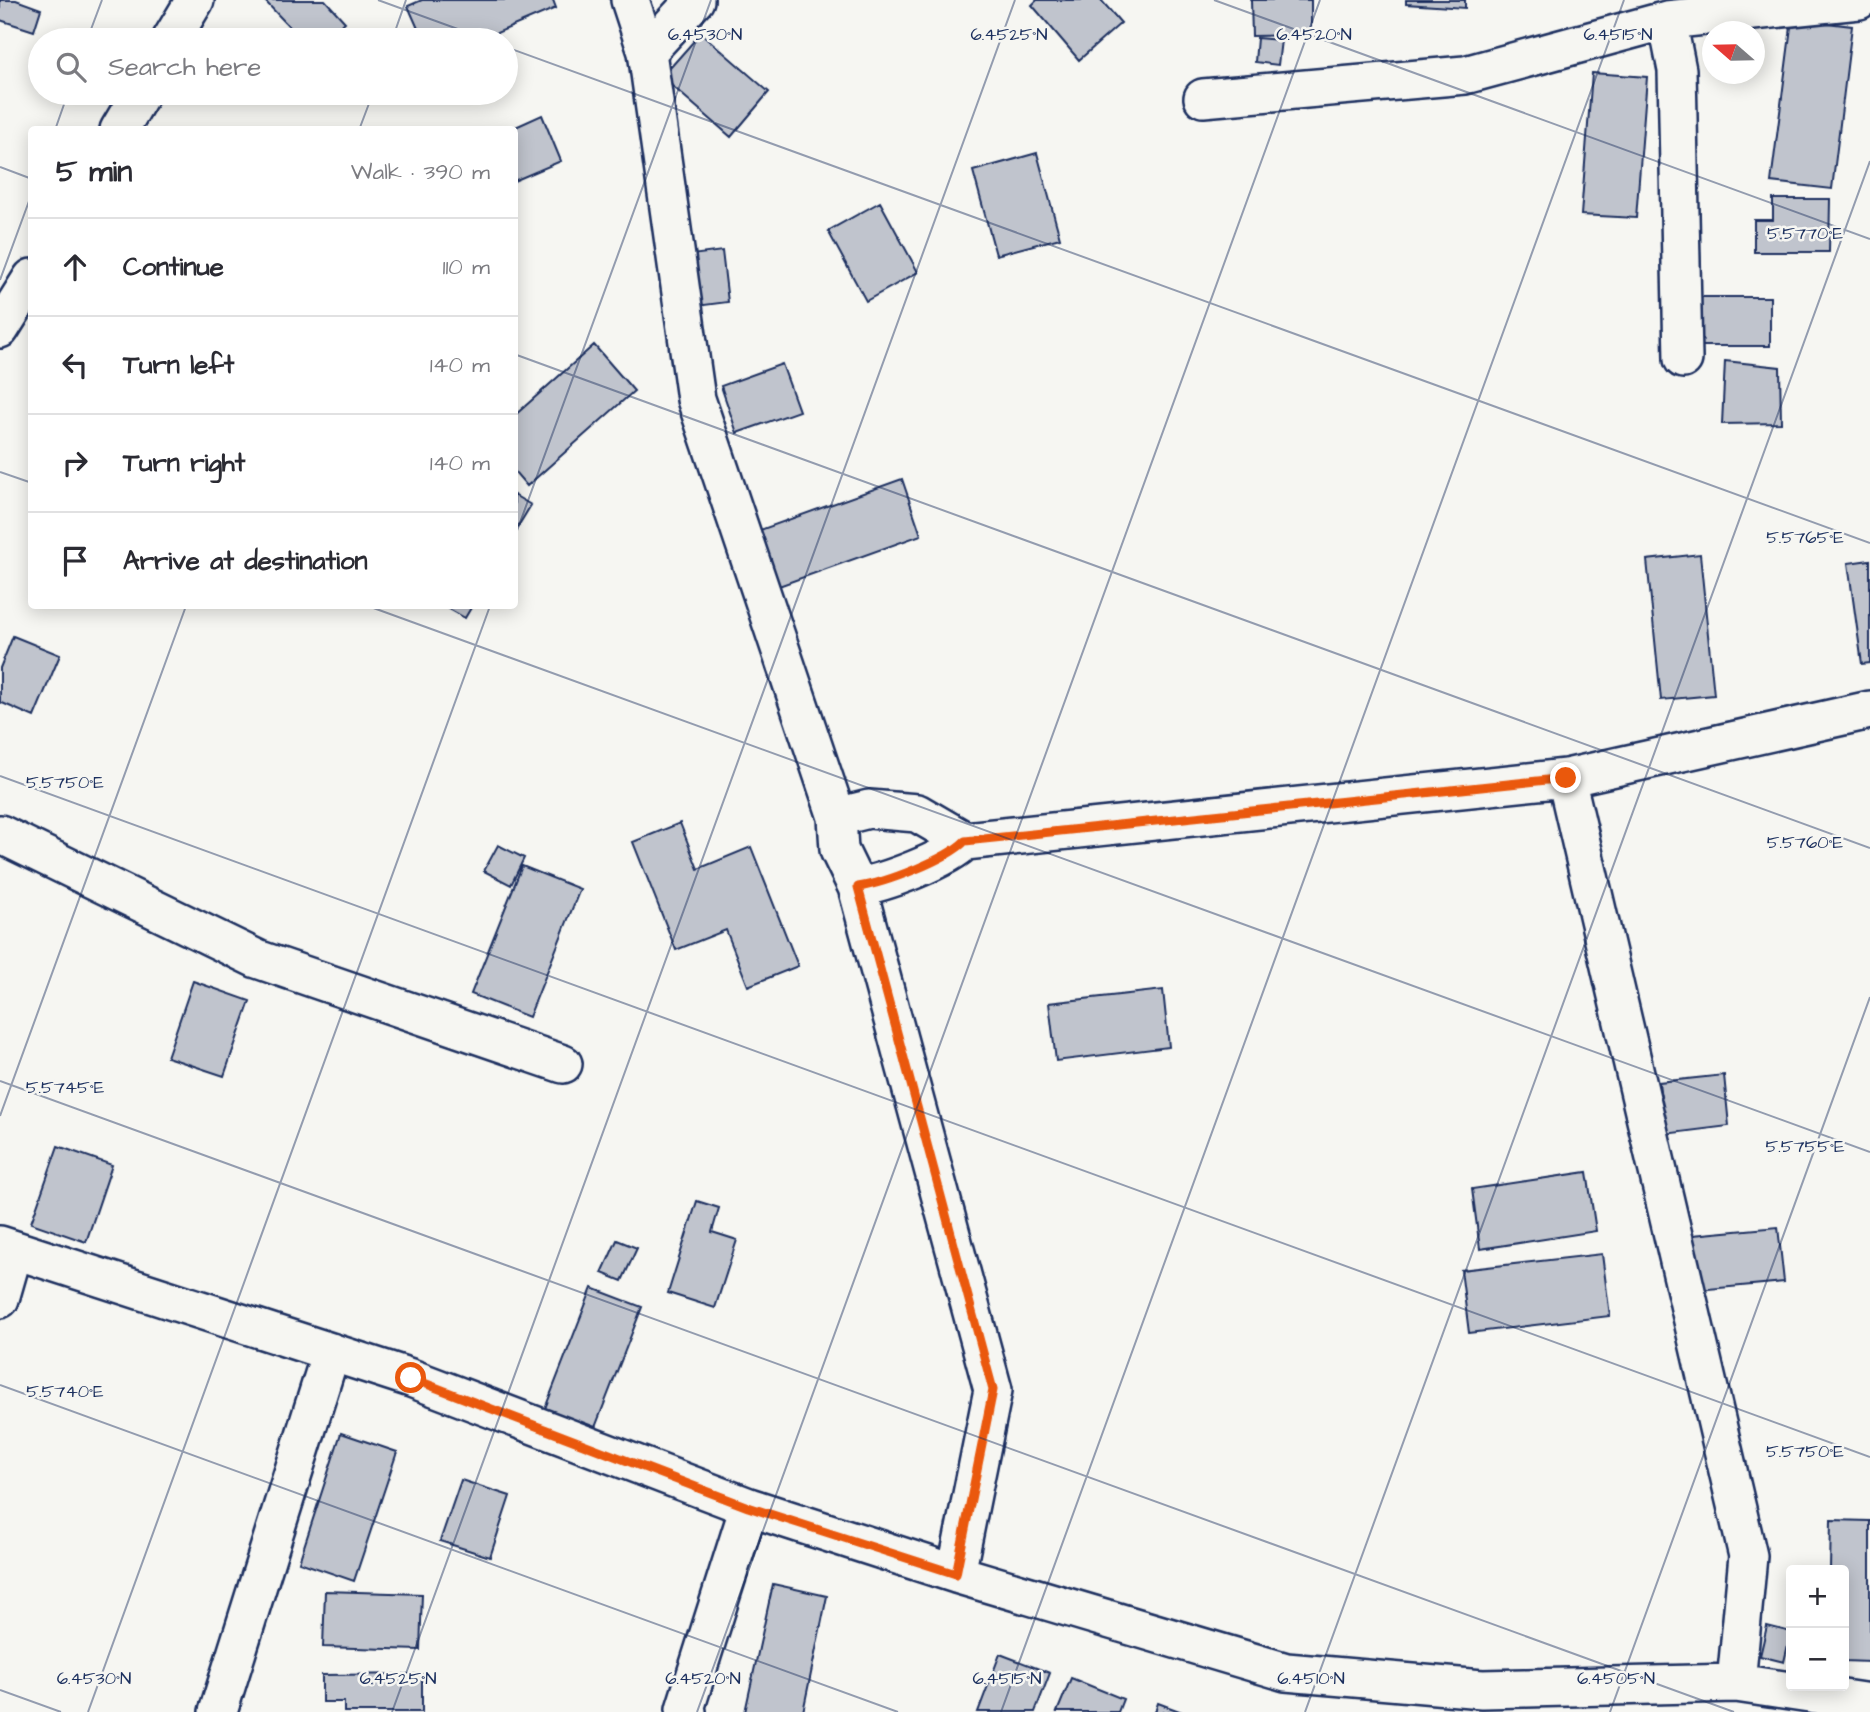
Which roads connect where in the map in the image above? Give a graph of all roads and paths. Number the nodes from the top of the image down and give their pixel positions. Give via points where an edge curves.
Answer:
1 (195, 0) edge
2 (630, 0) edge
3 (695, 0) edge
4 (1859, 0) edge
5 (1667, 20) junction
6 (179, 28) edge
7 (647, 52) junction
8 (1203, 98) dead end
9 (134, 105) edge
10 (122, 126) edge
11 (1683, 359) dead end
12 (1870, 710) edge
13 (1566, 778) junction
14 (837, 817) junction
15 (0, 834) edge
16 (965, 841) junction
17 (858, 887) junction
18 (563, 1064) dead end
19 (7, 1248) edge
20 (0, 1299) edge
21 (331, 1352) junction
22 (748, 1507) junction
23 (956, 1574) junction
24 (1736, 1683) junction
25 (1870, 1703) edge
26 (218, 1712) edge
27 (687, 1712) edge

1 - 6 street
2 - 7 street
3 - 7 street
4 - 5 street
5 - 8 street via 1465,75
5 - 11 street via 1677,70
7 - 14 street via 696,399
9 - 10 street
12 - 13 street
13 - 16 street
13 - 24 street via 1748,1556
14 - 16 street via 869,809 916,813
14 - 17 street via 839,850
15 - 18 street via 257,959
16 - 17 street via 932,861
17 - 23 street via 993,1390
19 - 20 street
19 - 21 street
21 - 22 street via 411,1378
21 - 26 street
22 - 23 street
22 - 27 street
23 - 24 street via 1286,1672 1482,1689
24 - 25 street

